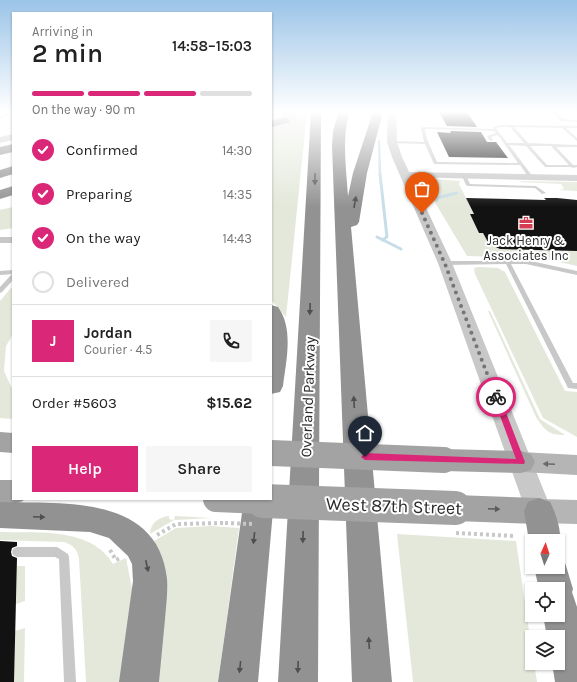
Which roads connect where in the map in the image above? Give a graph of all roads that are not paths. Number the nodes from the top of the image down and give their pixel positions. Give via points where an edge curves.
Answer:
1 (426, 143) edge
2 (315, 144) edge
3 (338, 144) edge
4 (369, 144) edge
5 (393, 144) edge
6 (506, 144) joint
7 (528, 145) junction
8 (552, 145) junction
9 (577, 146) edge
10 (12, 148) edge
11 (0, 152) edge
12 (12, 160) edge
13 (0, 164) edge
14 (521, 164) junction
15 (572, 166) junction
16 (577, 166) edge
17 (12, 170) edge
18 (577, 171) edge
19 (0, 174) edge
20 (405, 175) junction
21 (464, 176) junction
22 (507, 177) junction
23 (531, 177) junction
24 (577, 178) edge
25 (513, 186) junction
26 (12, 190) edge
27 (544, 193) dead end
28 (0, 194) edge
29 (12, 204) edge
30 (0, 207) edge
31 (0, 240) edge
32 (12, 240) edge
33 (345, 254) junction
34 (507, 261) junction
35 (445, 264) junction
36 (12, 272) edge
37 (0, 273) edge
38 (577, 273) edge
39 (12, 277) edge
40 (0, 291) edge
41 (272, 313) edge
42 (272, 376) edge
43 (577, 386) edge
44 (0, 442) edge
45 (12, 443) edge
46 (272, 453) edge
47 (521, 462) junction
48 (577, 465) edge
49 (0, 492) edge
50 (12, 492) edge
51 (258, 500) edge
52 (218, 507) edge
53 (539, 510) junction
54 (577, 512) edge
55 (0, 515) edge
56 (544, 534) edge
57 (18, 552) dead end
58 (562, 622) edge
59 (70, 682) edge
60 (140, 682) edge
61 (238, 682) edge
62 (298, 682) edge
63 (372, 682) edge
64 (575, 682) edge

1 - 14 lane via 435,163
2 -> 62 highway, Overland Parkway
3 - 33 highway
33 -> 4 highway via 360,173
5 - 20 street
6 - 7 lane
6 - 14 lane
7 - 8 lane
7 - 15 lane via 546,166
8 - 9 lane
8 - 15 lane
10 - 11 highway
12 - 13 highway
14 - 23 lane
15 - 16 lane
15 - 18 lane
17 - 19 highway
20 - 21 street
20 - 35 street
21 - 22 street
21 - 25 lane via 468,185
22 - 23 street
22 - 25 lane
23 - 24 street
25 - 27 lane via 536,187
26 - 28 highway
29 - 30 highway
31 - 32 street
63 -> 33 highway
34 - 35 lane
34 - 38 lane via 532,262
34 - 43 lane via 571,386
35 - 47 street
36 - 37 lane
39 - 40 lane
41 - 42 highway via 276,322
44 - 45 main road
46 - 47 main road, bridge
48 -> 47 main road
47 - 53 street
49 - 50 main road
51 -> 61 highway
52 -> 53 main road, West 87th Street, bridge via 452,520
53 - 54 main road, West 87th Street
53 - 56 highway
55 -> 60 highway via 95,520 119,528 139,546 148,563 150,581
57 - 59 lane via 57,552 64,557
58 - 64 highway

